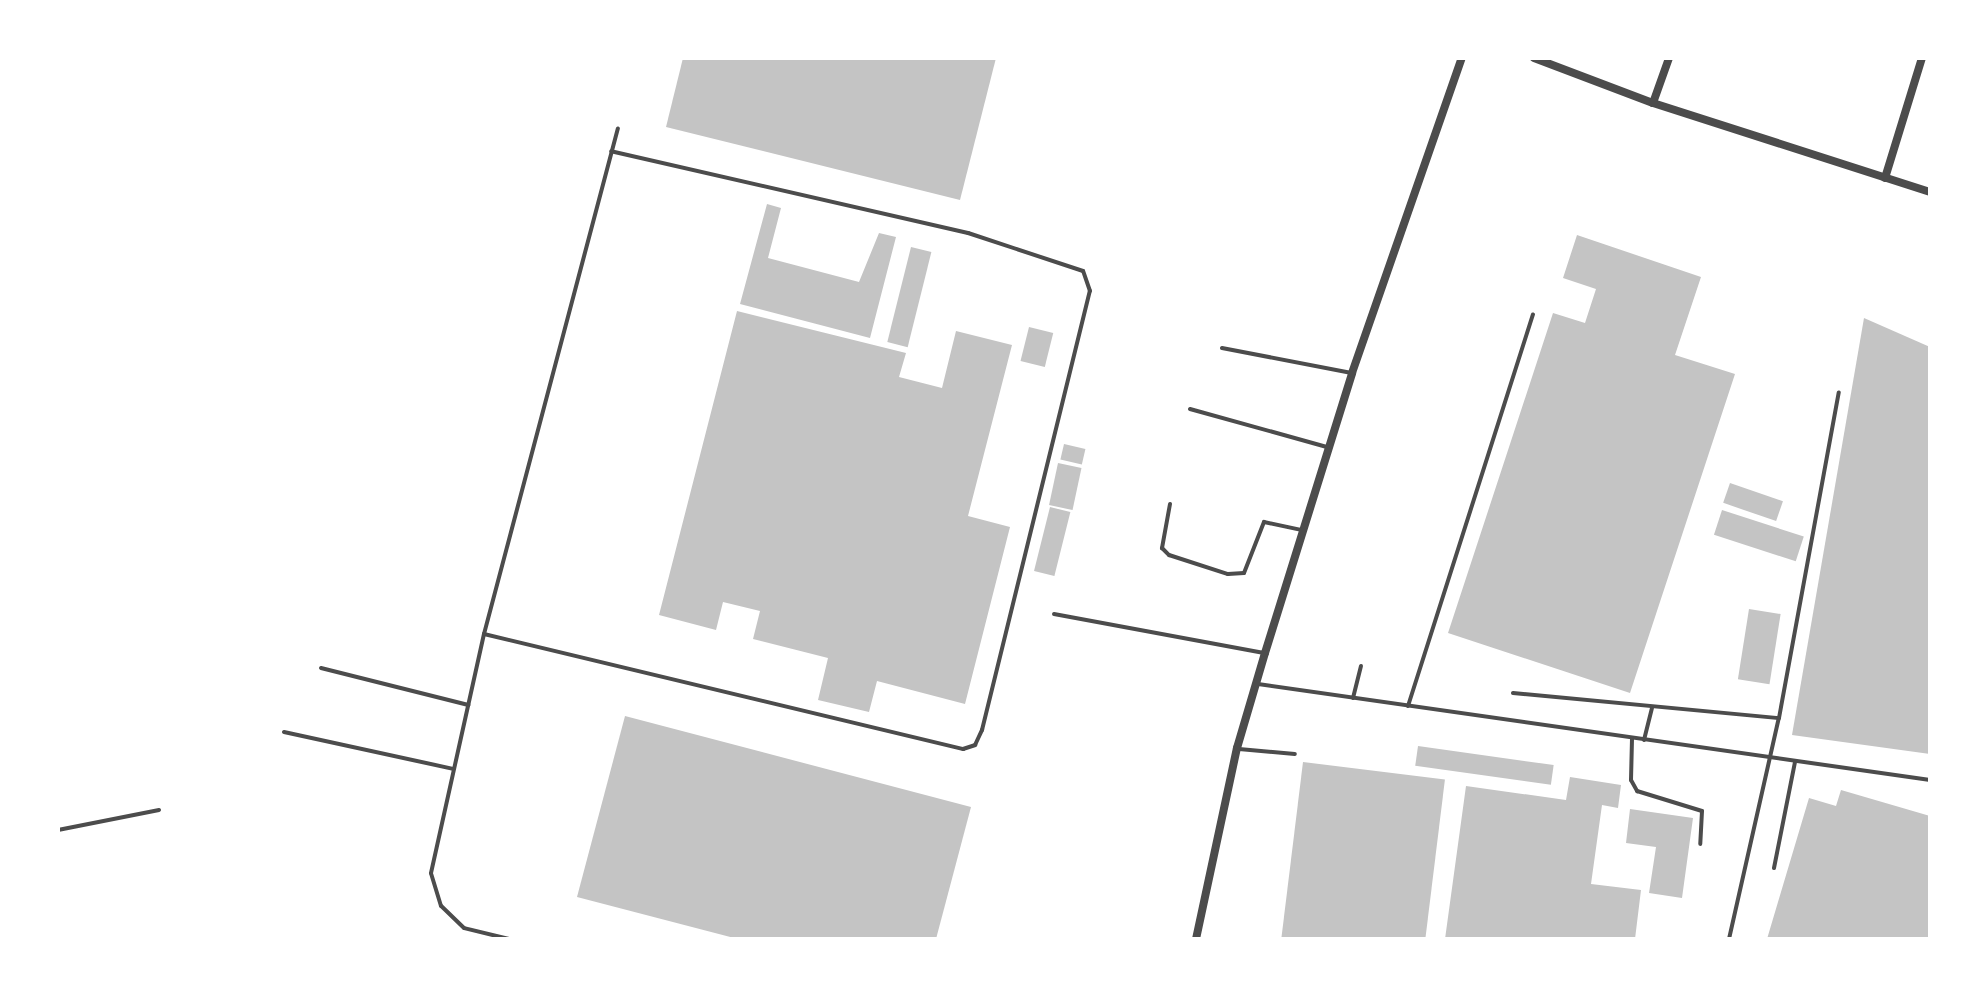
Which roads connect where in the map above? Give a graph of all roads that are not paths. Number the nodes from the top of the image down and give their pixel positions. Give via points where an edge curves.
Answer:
1 (1462, 58) edge
2 (1534, 58) edge
3 (1669, 58) edge
4 (1922, 58) edge
5 (1653, 103) junction
6 (618, 128) dead end
7 (611, 151) junction
8 (1885, 178) junction
9 (1930, 192) edge
10 (1533, 314) dead end
11 (1222, 348) dead end
12 (1352, 373) junction
13 (1839, 392) dead end
14 (1190, 409) dead end
15 (1327, 447) junction
16 (1170, 504) dead end
17 (1302, 530) junction
18 (1054, 614) dead end
19 (484, 634) junction
20 (1265, 653) junction
21 (1361, 666) dead end
22 (321, 668) dead end
23 (1256, 684) junction
24 (1513, 693) dead end
25 (1353, 698) junction
26 (468, 705) junction
27 (1408, 706) junction
28 (1652, 707) junction
29 (1779, 718) junction
30 (284, 732) dead end
31 (1632, 739) junction
32 (1644, 740) junction
33 (1237, 748) junction
34 (1295, 754) dead end
35 (1767, 761) junction
36 (1795, 762) junction
37 (453, 769) junction
38 (1930, 780) edge
39 (159, 810) dead end
40 (58, 830) edge
41 (1700, 844) dead end
42 (1774, 868) dead end
43 (509, 939) edge
44 (1196, 939) edge
45 (1729, 939) edge

1 - 12 street
2 - 5 street
3 - 5 street
4 - 8 street
5 - 8 street
6 - 7 lane
7 - 19 lane
7 - 19 lane via 968,233 1083,271 1090,291 982,730 975,745 963,749
8 - 9 street
10 - 27 lane
11 - 12 lane
12 - 15 street
13 - 29 lane
14 - 15 lane
15 - 17 street
16 - 17 lane via 1162,548 1228,574 1244,573 1264,522
17 - 20 street
18 - 20 lane
19 - 26 lane
20 - 23 street
21 - 25 lane
22 - 26 lane
23 - 25 lane
23 - 33 street
24 - 28 lane
25 - 27 lane
26 - 37 lane
27 - 31 lane
28 - 29 lane
28 - 32 lane
29 - 35 lane
30 - 37 lane
31 - 32 lane
31 - 41 lane via 1631,772 1637,791 1702,811
32 - 35 lane
33 - 34 lane
33 - 44 street
35 - 36 lane
35 - 45 lane
36 - 38 lane
36 - 42 lane
37 - 43 lane via 431,873 441,906 464,928
39 - 40 lane

